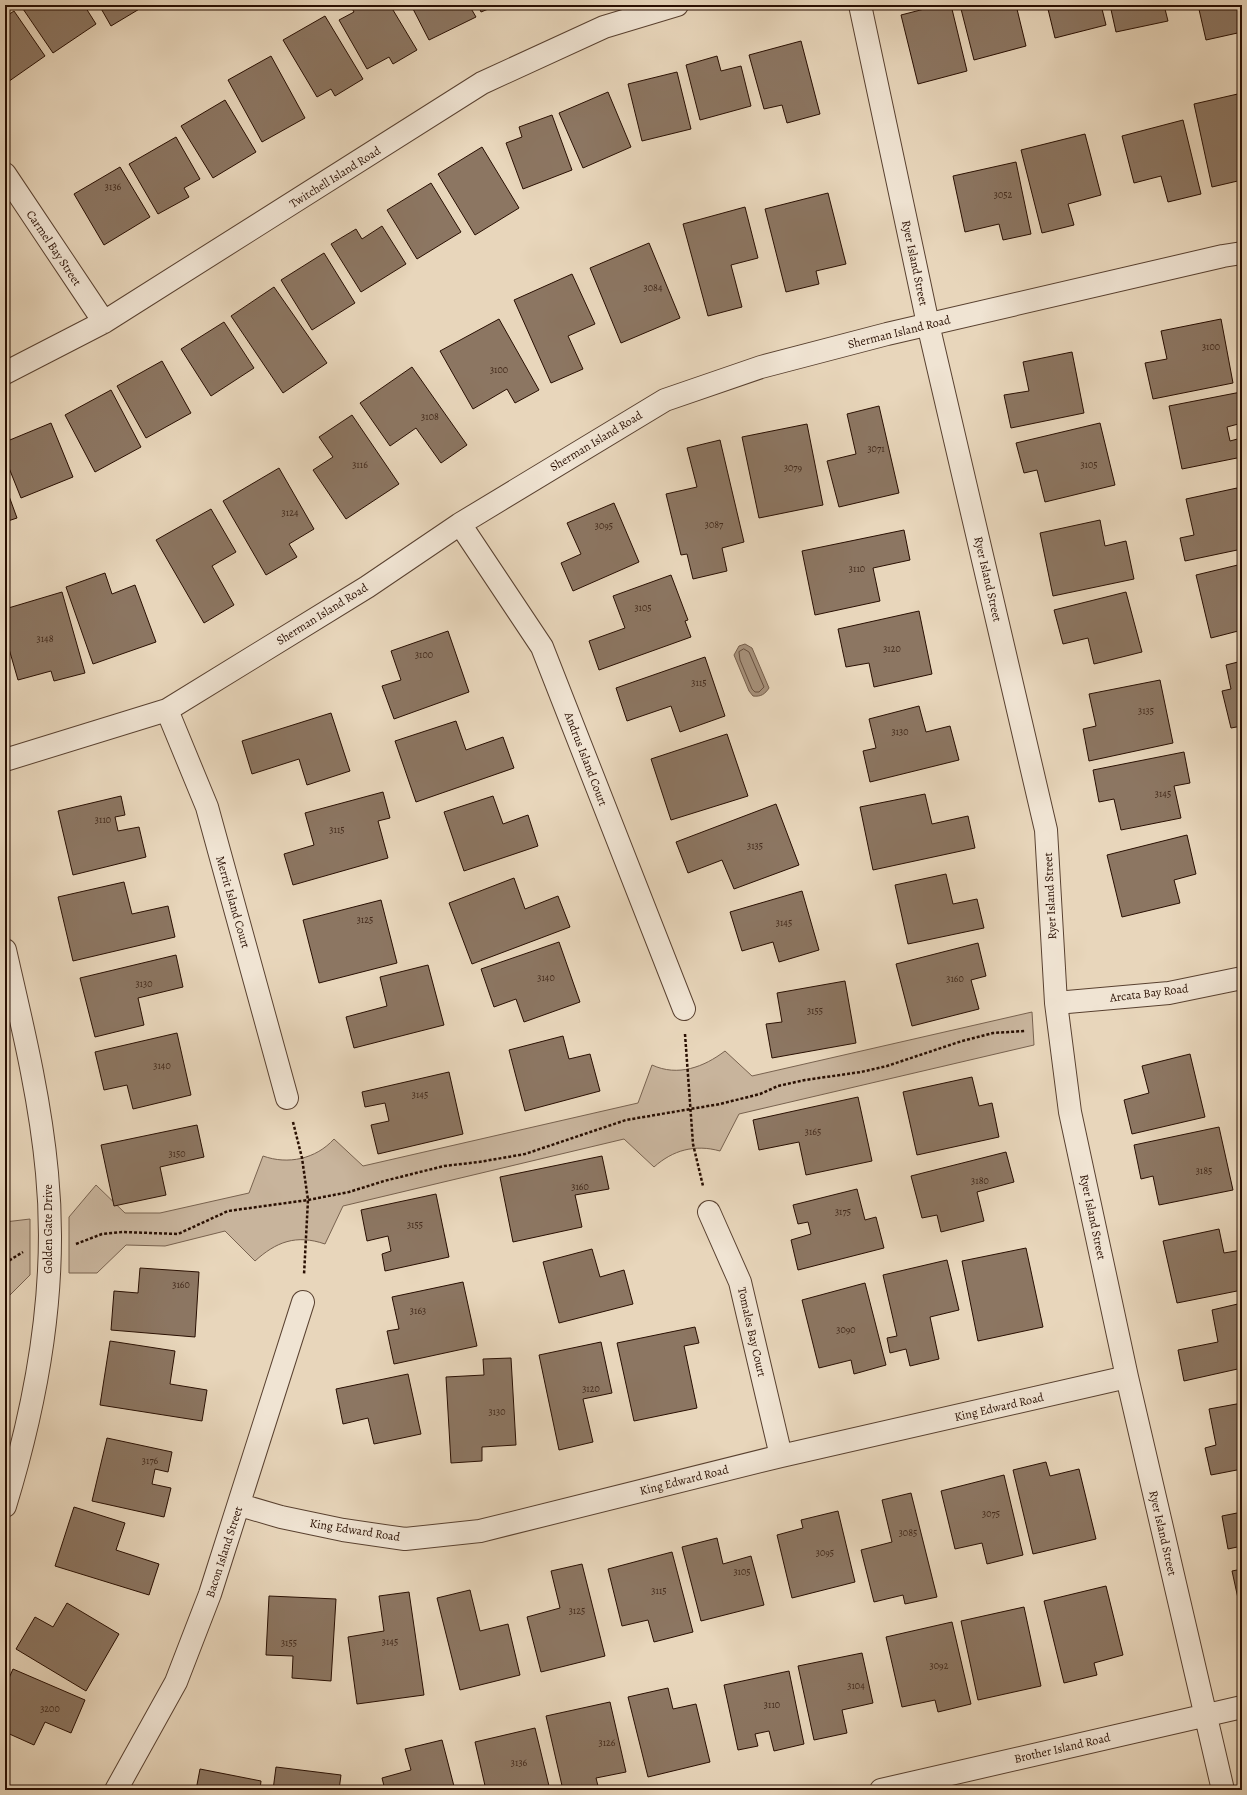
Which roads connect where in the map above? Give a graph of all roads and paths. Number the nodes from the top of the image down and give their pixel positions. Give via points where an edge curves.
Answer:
1 (677, 5) edge
2 (860, 5) edge
3 (5, 174) edge
4 (1242, 253) edge
5 (104, 322) junction
6 (928, 324) junction
7 (5, 373) edge
8 (460, 524) junction
9 (167, 710) junction
10 (5, 760) edge
11 (5, 950) edge
12 (1242, 978) edge
13 (1056, 1002) junction
14 (684, 1009) joint
15 (1025, 1031) dead end
16 (287, 1098) joint
17 (690, 1109) junction
18 (308, 1200) junction
19 (709, 1212) joint
20 (75, 1244) dead end
21 (24, 1251) dead end
22 (5, 1263) edge
23 (303, 1302) joint
24 (1127, 1377) junction
25 (781, 1456) junction
26 (240, 1505) junction
27 (5, 1506) edge
28 (1242, 1707) edge
29 (1206, 1716) junction
30 (116, 1790) edge
31 (881, 1790) edge
32 (1223, 1790) edge

1 - 5 street, Twitchell Island Road via 604,27 482,83
2 - 6 street, Ryer Island Street
3 - 5 street, Carmel Bay Street
4 - 6 street, Sherman Island Road
5 - 7 street, Twitchell Island Road
6 - 8 street, Sherman Island Road via 761,367 665,400
6 - 13 street, Ryer Island Street via 1046,830
8 - 9 street, Sherman Island Road via 366,587
8 - 14 street, Andrus Island Court via 542,646
9 - 10 street, Sherman Island Road
9 - 16 street, Merrit Island Court via 207,807
11 - 27 street, Golden Gate Drive via 39,1110 47,1173 49,1248 45,1322 36,1387 22,1450
12 - 13 street, Arcata Bay Road via 1169,993
13 - 24 street, Ryer Island Street via 1070,1112
14 - 17 path
15 - 17 path via 993,1033 888,1066 805,1080 778,1086 760,1094
16 - 18 path via 302,1158
17 - 18 path via 626,1120 525,1154 444,1166 349,1192
17 - 19 path via 693,1144
18 - 20 path via 228,1211 178,1234 102,1234
18 - 23 path via 304,1236
19 - 25 street, Tomales Bay Court via 740,1282
21 - 22 path
23 - 26 street, Bacon Island Street
24 - 25 street, King Edward Road
24 - 29 street, Ryer Island Street
25 - 26 street, King Edward Road via 480,1531 405,1539 328,1527
26 - 30 street, Bacon Island Street via 210,1594 176,1682
28 - 29 street, Brother Island Road
29 - 31 street, Brother Island Road
29 - 32 street, Ryer Island Street

